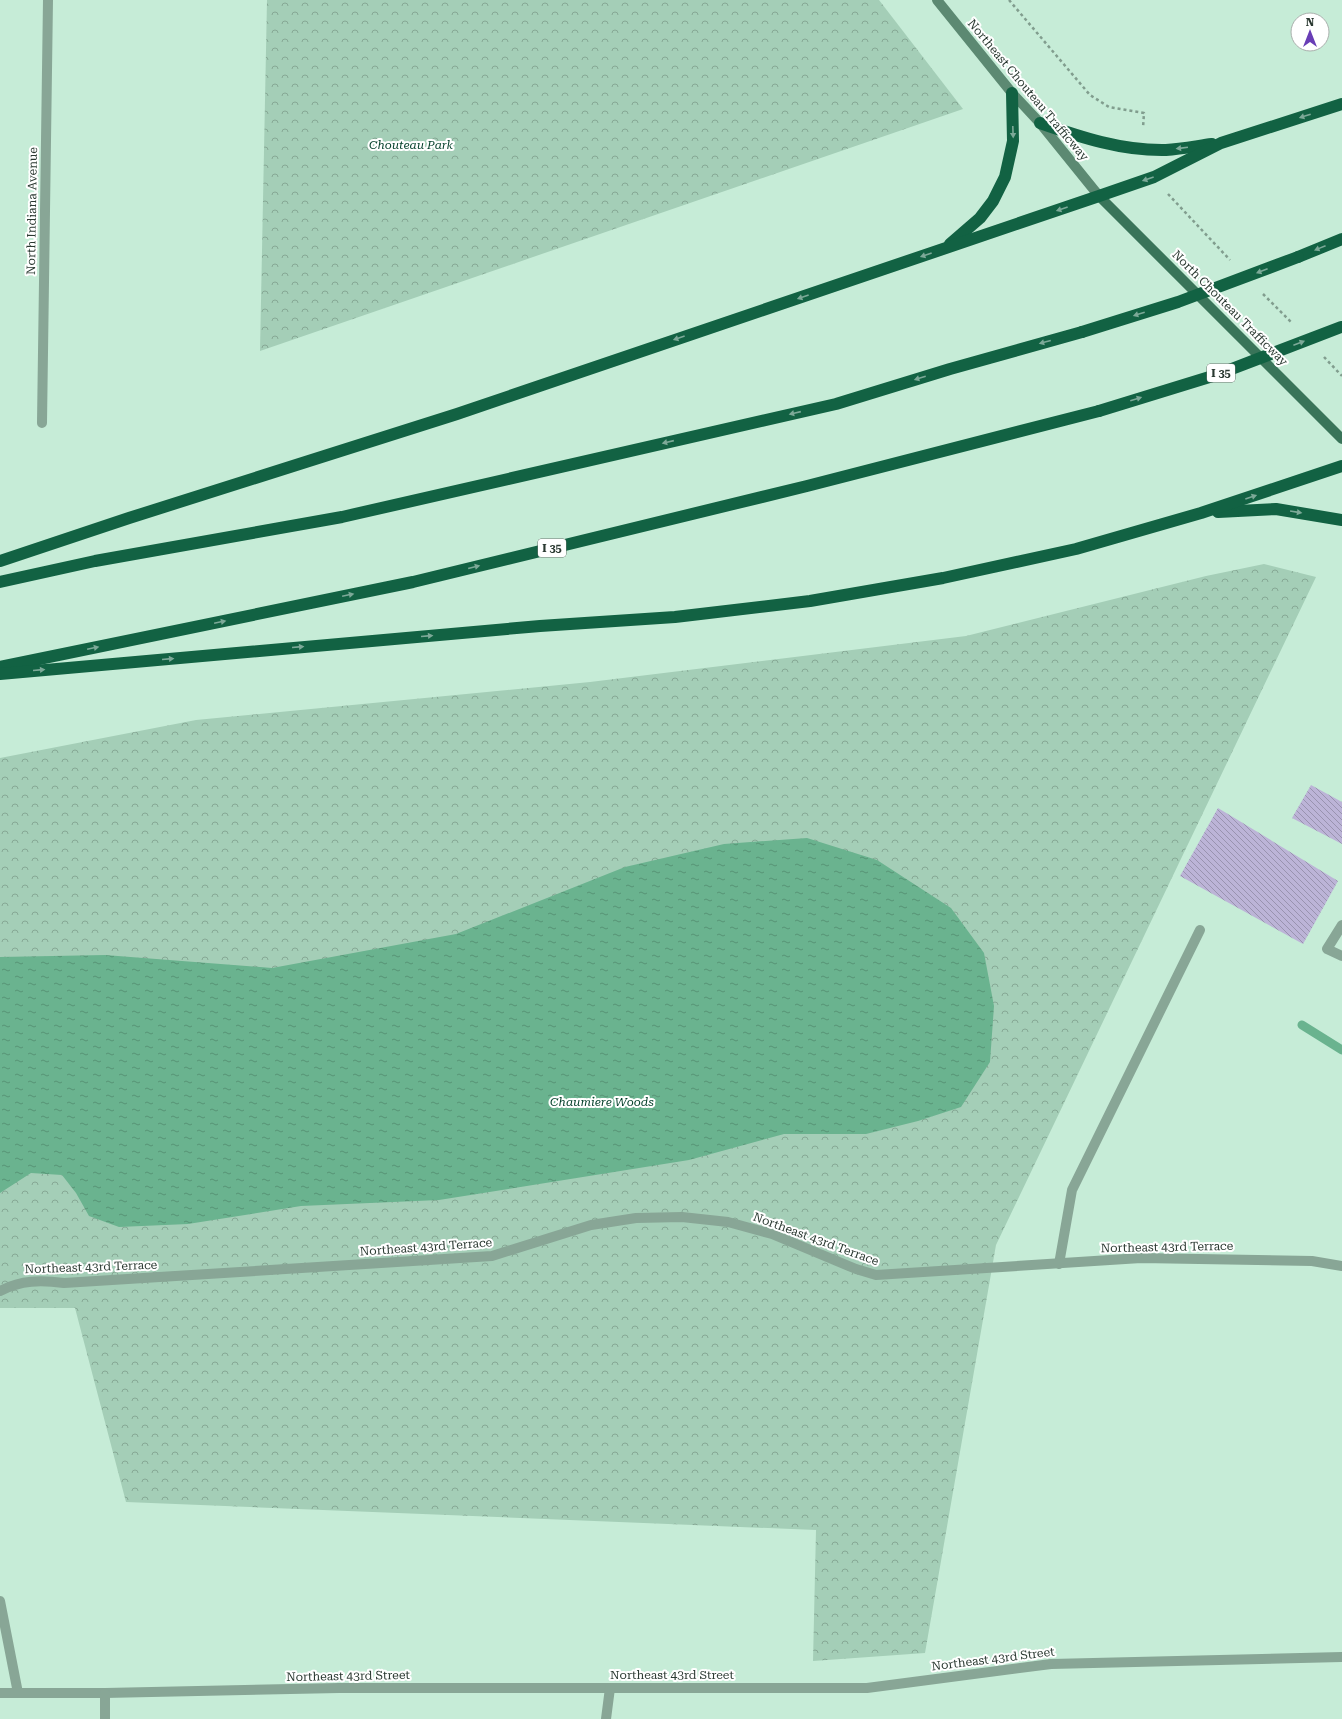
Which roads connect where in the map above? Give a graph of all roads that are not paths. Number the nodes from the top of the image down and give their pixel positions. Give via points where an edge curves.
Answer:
1 (48, 0) edge
2 (937, 0) edge
3 (1012, 93) junction
4 (1342, 104) edge
5 (1040, 123) junction
6 (1221, 143) junction
7 (1099, 196) junction
8 (1342, 239) edge
9 (944, 249) junction
10 (1341, 326) edge
11 (42, 422) dead end
12 (1342, 439) edge
13 (1342, 466) edge
14 (1201, 514) junction
15 (1342, 520) edge
16 (0, 561) edge
17 (0, 582) edge
18 (0, 667) edge
19 (0, 674) edge
20 (1342, 925) edge
21 (1200, 930) dead end
22 (1342, 956) edge
23 (1059, 1264) junction
24 (1342, 1266) edge
25 (1, 1290) edge
26 (0, 1601) edge
27 (1342, 1657) edge
28 (610, 1688) junction
29 (0, 1693) edge
30 (18, 1694) junction
31 (105, 1694) junction
32 (105, 1719) edge
33 (606, 1719) edge

1 - 11 street, North Indiana Avenue
2 - 3 main road, Northeast Chouteau Trafficway
3 - 5 main road, Northeast Chouteau Trafficway
3 -> 9 highway via 1013,141 1005,177 993,201 980,218
4 -> 6 highway
6 -> 5 highway via 1167,150 1141,149 1077,136
5 - 7 main road, Northeast Chouteau Trafficway
6 -> 7 highway via 1154,177
7 -> 9 highway
7 - 12 main road, North Chouteau Trafficway
8 -> 17 highway, bridge via 1178,302 812,409 342,517 95,561
9 -> 16 highway via 457,414
18 -> 10 highway, I 35, bridge via 413,582 807,486 1099,411 1216,375
14 -> 13 highway
14 -> 15 highway via 1276,509
19 -> 14 highway via 540,626 675,617 810,601 943,578 1068,550
20 - 22 street via 1327,949
21 - 23 street via 1072,1190
23 - 24 street, Northeast 43rd Terrace via 1141,1258 1312,1261
23 - 25 street, Northeast 43rd Terrace via 876,1275 772,1234 728,1222 682,1217 636,1218 591,1225 492,1256 72,1283 43,1280 21,1282
26 - 30 street
27 - 28 street, Northeast 43rd Street via 1051,1664 867,1688
28 - 31 street, Northeast 43rd Street via 347,1688
28 - 33 street
29 - 30 street, Northeast 43rd Street
30 - 31 street, Northeast 43rd Street
31 - 32 street

